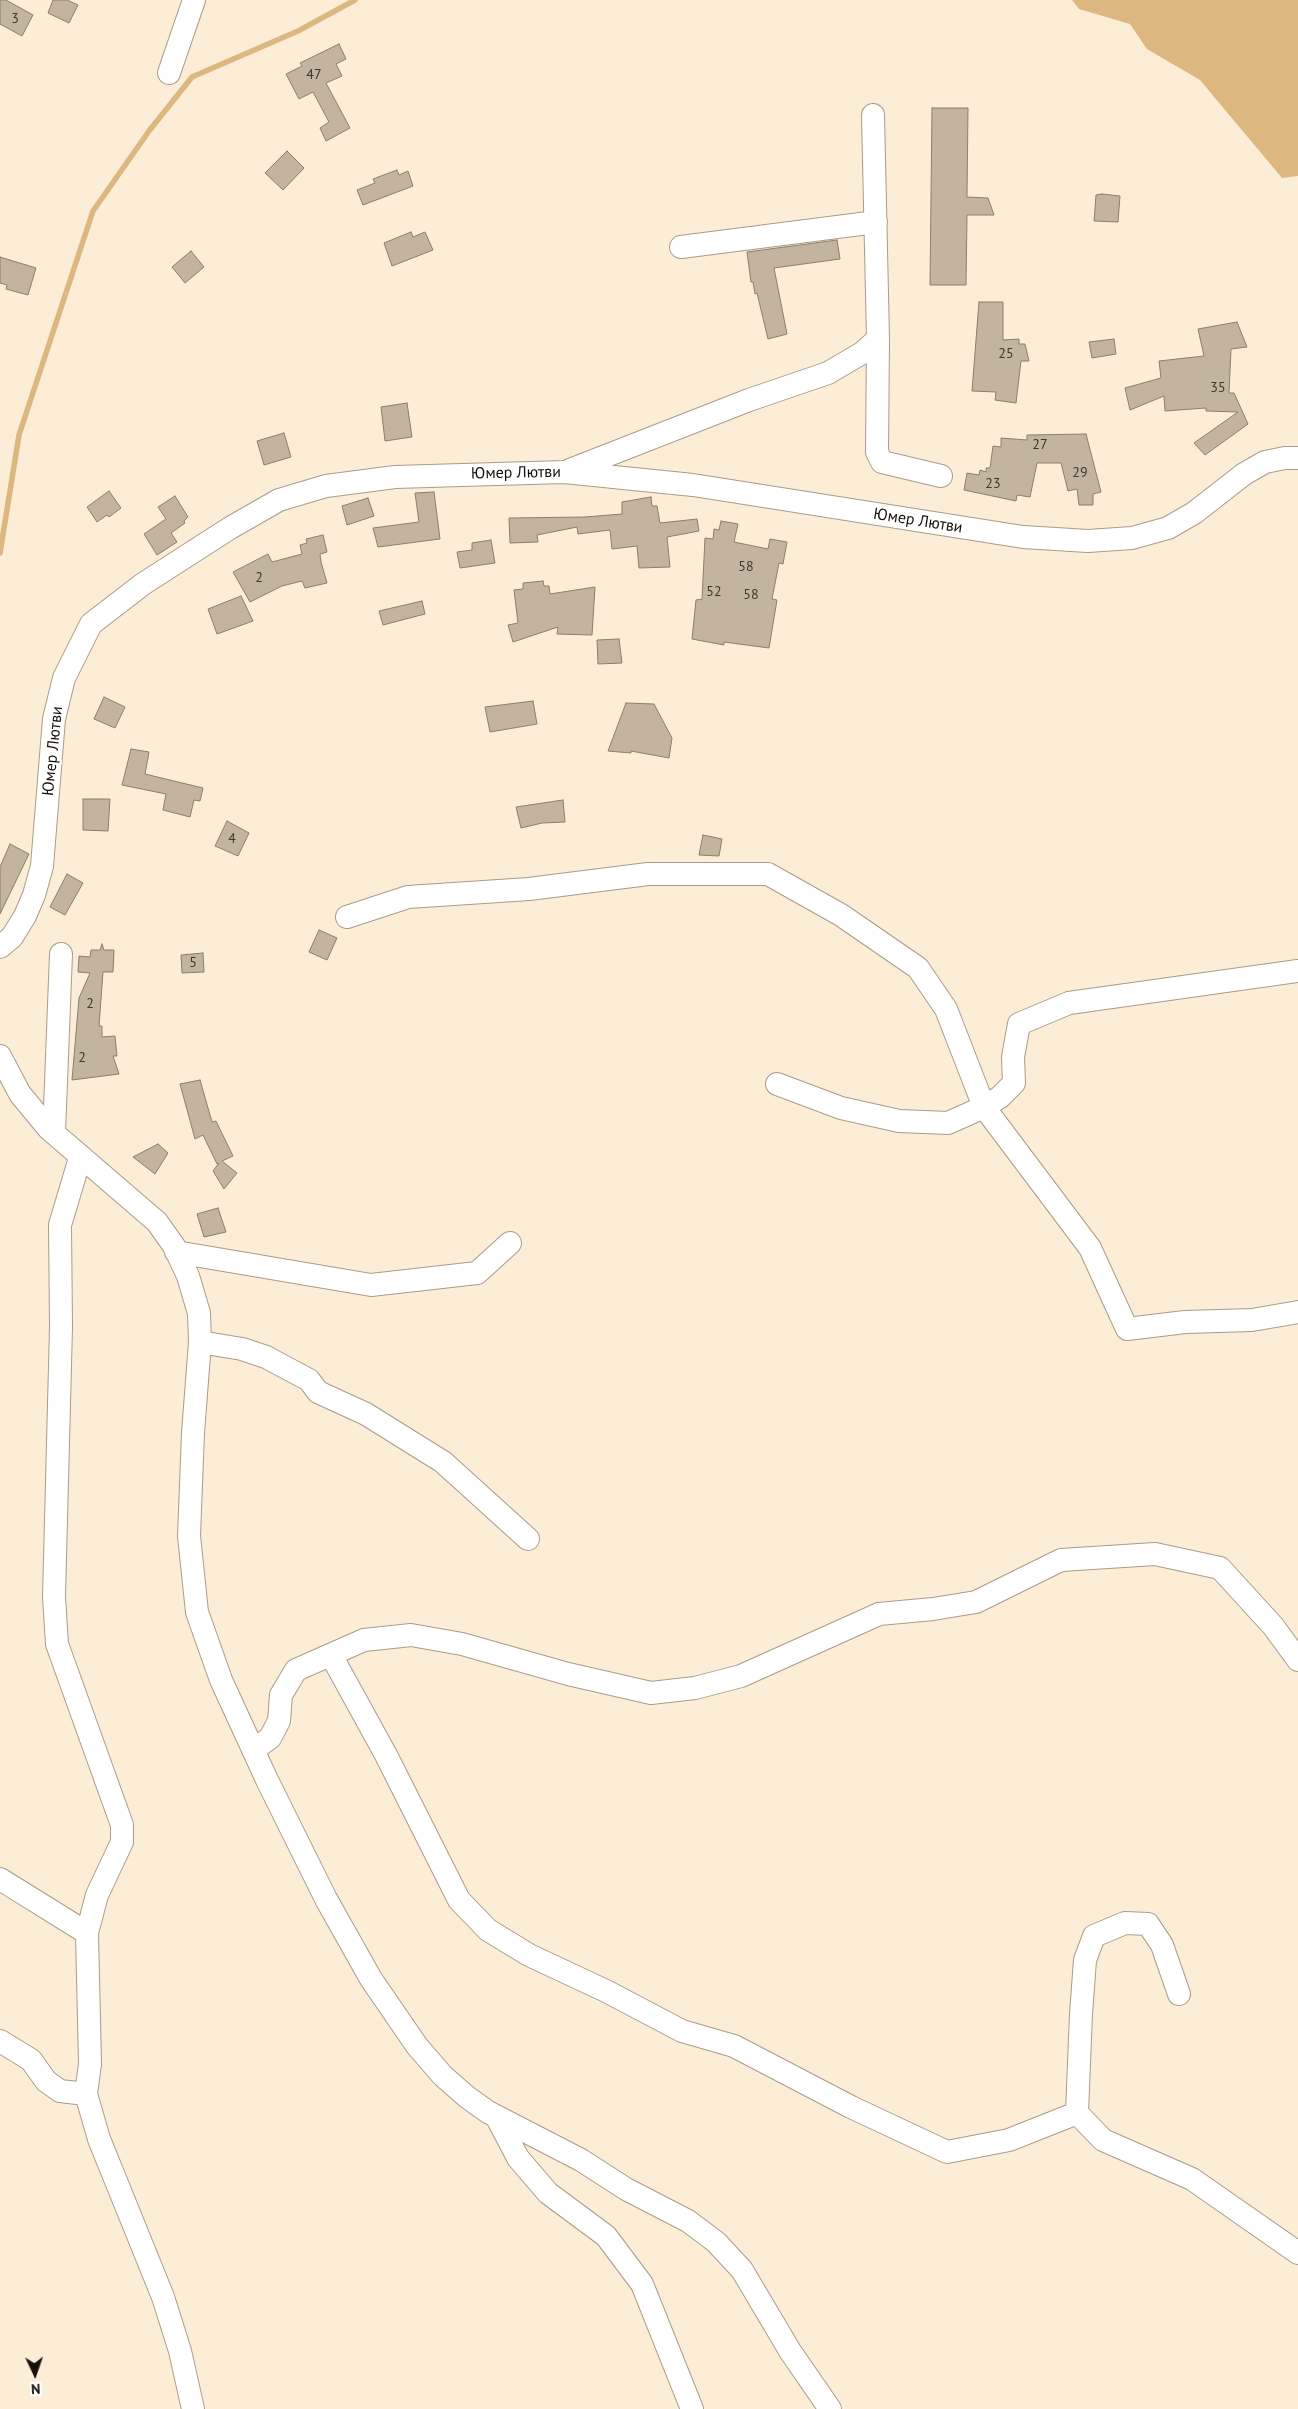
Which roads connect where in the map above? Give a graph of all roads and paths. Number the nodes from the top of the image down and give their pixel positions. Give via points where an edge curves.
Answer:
1 (194, 0) edge
2 (170, 73) dead end
3 (873, 115) dead end
4 (876, 222) junction
5 (681, 247) dead end
6 (878, 339) junction
7 (1298, 458) edge
8 (564, 472) junction
9 (941, 476) dead end
10 (347, 917) dead end
11 (0, 947) edge
12 (61, 954) dead end
13 (1298, 971) edge
14 (0, 1056) edge
15 (777, 1084) dead end
16 (984, 1107) junction
17 (54, 1133) junction
18 (80, 1158) junction
19 (510, 1243) dead end
20 (176, 1252) junction
21 (1298, 1312) edge
22 (200, 1342) junction
23 (528, 1539) dead end
24 (330, 1655) junction
25 (1298, 1660) edge
26 (253, 1750) junction
27 (0, 1879) edge
28 (87, 1933) junction
29 (1180, 1994) dead end
30 (0, 2041) edge
31 (86, 2094) junction
32 (1077, 2113) junction
33 (496, 2116) junction
34 (1298, 2253) edge
35 (193, 2409) edge
36 (692, 2409) edge
37 (830, 2409) edge

1 - 2 street
3 - 4 street
4 - 5 street
4 - 6 street
6 - 8 street via 862,353 828,373
6 - 9 street via 878,458 882,462
7 - 8 street, Юмер Лютви via 1265,462 1244,474 1194,514 1168,528 1132,538 1088,541 1023,537 693,485
8 - 11 street, Юмер Лютви via 395,477 326,486 279,500 143,584 92,624 64,678 54,719 42,866 34,895 12,937
10 - 16 street via 408,897 529,889 648,874 768,874 841,915 918,968 946,1009
12 - 17 street
13 - 16 street via 1069,1002 1019,1024 1013,1057 1014,1083
14 - 17 street via 20,1094
15 - 16 street via 841,1108 899,1120 948,1123
16 - 21 street via 1090,1248 1127,1329 1185,1322 1252,1320
17 - 18 street
18 - 20 street via 157,1222
18 - 28 street via 60,1225 61,1327 54,1597 57,1644 122,1825 122,1842 97,1895
19 - 20 street via 477,1273 371,1286
20 - 22 street via 188,1276 199,1312
22 - 23 street via 266,1357 309,1380 318,1392 366,1414 443,1462
22 - 26 street via 189,1536 192,1576 197,1612 220,1680
24 - 25 street via 364,1640 411,1635 462,1644 651,1693 695,1688 742,1676 879,1614 976,1602 1061,1560 1155,1554 1220,1568 1273,1626
24 - 26 street via 296,1670 280,1695 279,1721 270,1738
24 - 32 street via 386,1755 459,1900 488,1930 529,1955 682,2032 734,2046 947,2152 1009,2140
26 - 33 street via 326,1900 371,1979 417,2046 444,2076 467,2098
27 - 28 street
28 - 31 street via 90,2064
29 - 32 street via 1162,1945 1148,1924 1125,1923 1094,1936 1085,1960
30 - 31 street via 31,2060 46,2081 60,2091
31 - 35 street via 99,2139 163,2298 180,2351
32 - 34 street via 1103,2140 1192,2179
33 - 36 street via 518,2158 548,2193 606,2236 642,2284
33 - 37 street via 688,2221 716,2242 742,2270 790,2351

